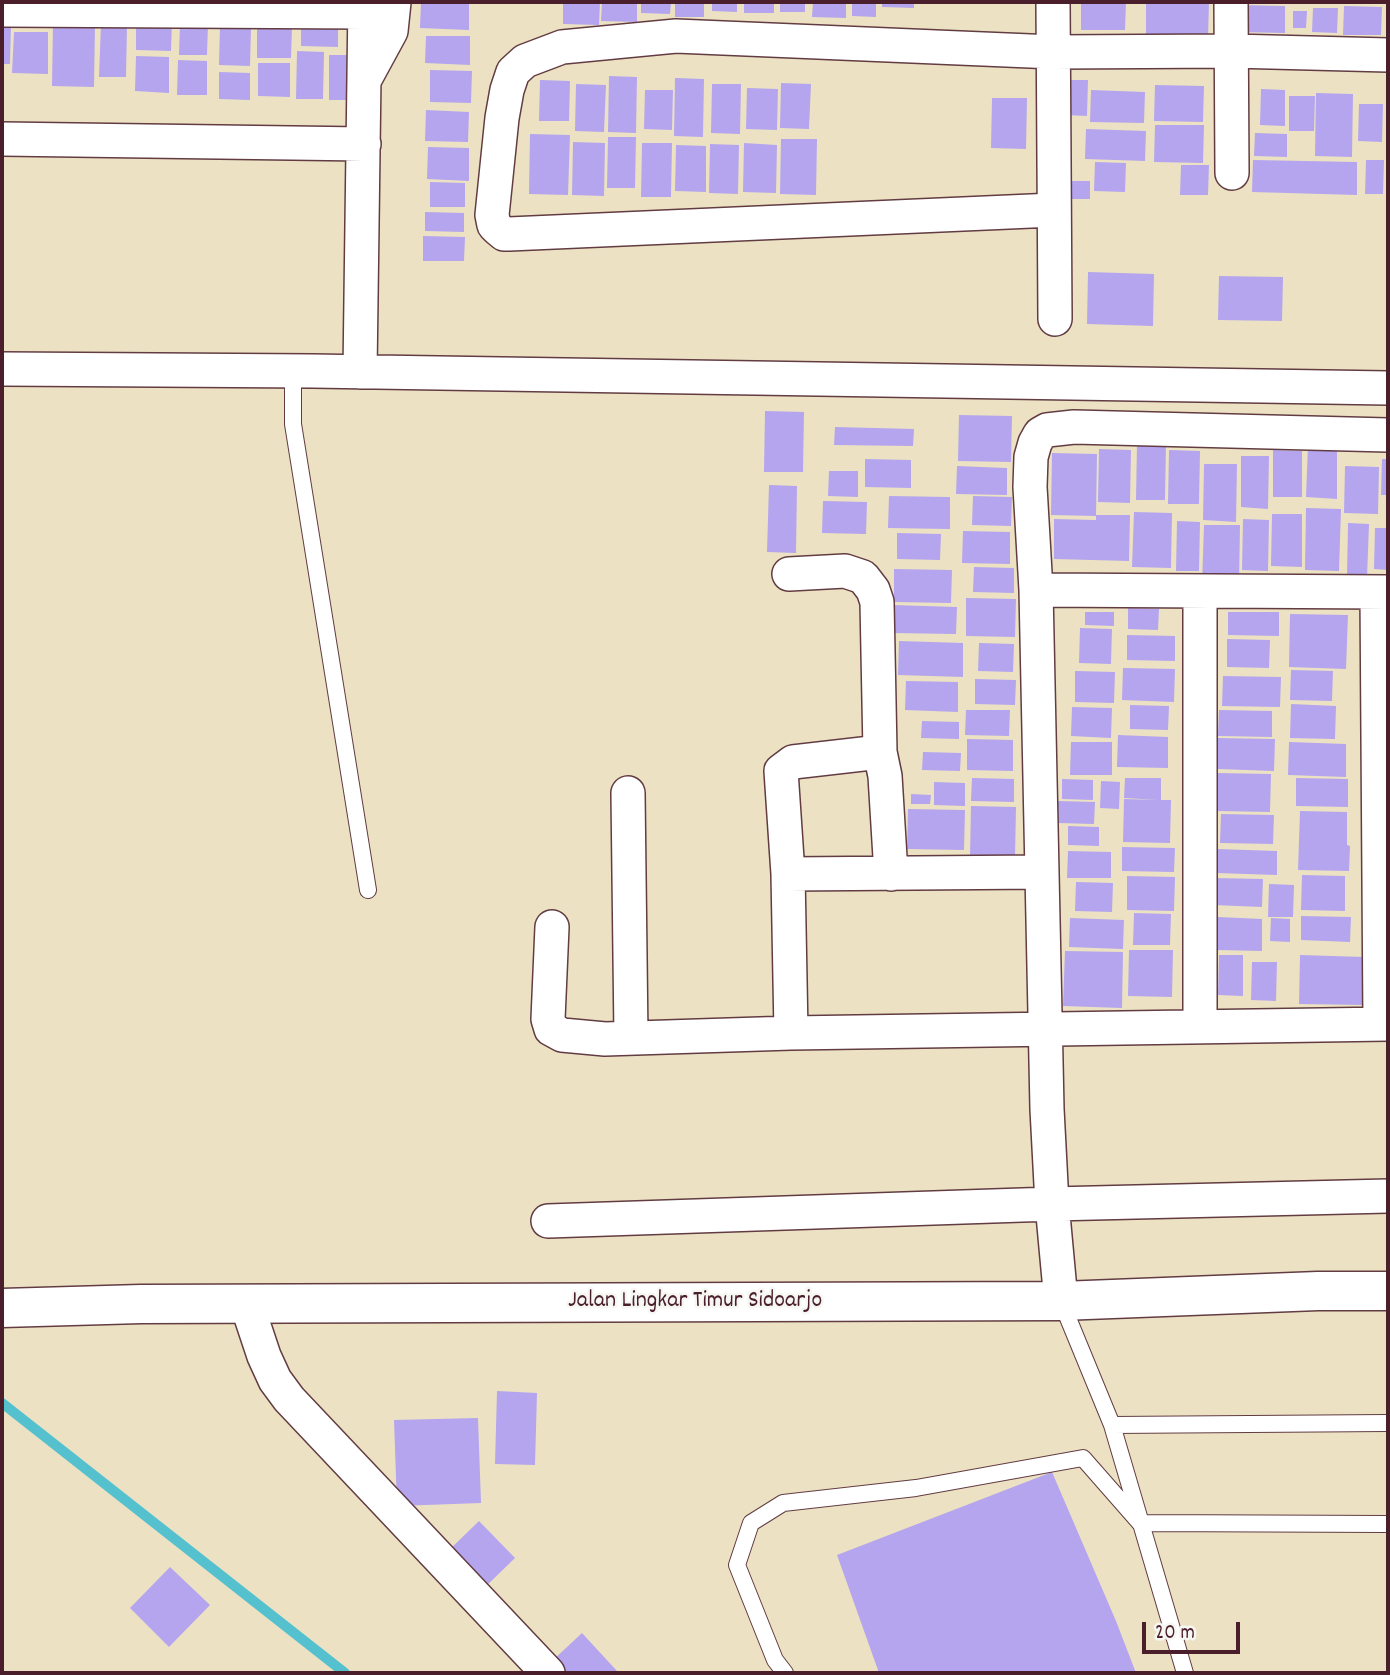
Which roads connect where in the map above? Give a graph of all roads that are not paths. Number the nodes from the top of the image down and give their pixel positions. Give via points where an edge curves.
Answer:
1 (1053, 2) edge
2 (1231, 2) edge
3 (375, 5) edge
4 (2, 10) edge
5 (1232, 51) junction
6 (1055, 52) junction
7 (1388, 55) edge
8 (2, 139) edge
9 (364, 144) junction
10 (1232, 173) dead end
11 (1054, 210) junction
12 (1055, 319) dead end
13 (2, 369) edge
14 (293, 371) junction
15 (360, 372) junction
16 (1388, 388) edge
17 (1388, 435) edge
18 (789, 574) dead end
19 (1036, 590) junction
20 (1200, 591) junction
21 (1382, 592) edge
22 (880, 752) junction
23 (628, 793) dead end
24 (1042, 872) junction
25 (788, 874) junction
26 (891, 874) junction
27 (368, 890) dead end
28 (552, 927) dead end
29 (1384, 1024) edge
30 (1200, 1027) junction
31 (1045, 1030) junction
32 (791, 1033) junction
33 (631, 1038) junction
34 (1388, 1196) edge
35 (1052, 1204) junction
36 (548, 1221) dead end
37 (1388, 1291) edge
38 (1061, 1301) junction
39 (247, 1306) junction
40 (2, 1308) edge
41 (1388, 1423) edge
42 (1112, 1425) junction
43 (1140, 1523) junction
44 (1388, 1524) edge
45 (548, 1673) edge
46 (785, 1673) edge
47 (1185, 1673) edge

1 - 6 street
2 - 5 street
3 - 4 street
3 - 9 street via 364,79
5 - 6 street
5 - 7 street
5 - 10 street
6 - 11 street
6 - 11 street via 676,36 562,47 525,61 513,72 502,118 492,215 494,225 509,234
8 - 9 street
9 - 15 street
11 - 12 street
13 - 14 street
14 - 15 street
14 - 27 lane via 293,424
15 - 16 street
17 - 19 street via 1047,430 1038,436 1031,457
18 - 22 street via 845,571 863,577 873,590
19 - 20 street
19 - 24 street
20 - 21 street
20 - 30 street
21 - 29 street
22 - 25 street via 806,759 784,767 780,776
22 - 26 street
23 - 33 street
24 - 26 street
24 - 31 street
25 - 26 street
25 - 32 street
28 - 33 street via 551,1029 562,1035 604,1040
29 - 30 street
30 - 31 street
31 - 32 street
31 - 35 street
32 - 33 street
34 - 35 street
35 - 36 street
35 - 38 street
37 - 38 main road, Jalan Lingkar Timur Sidoarjo
38 - 39 main road, Jalan Lingkar Timur Sidoarjo
38 - 42 lane
39 - 40 main road, Jalan Lingkar Timur Sidoarjo
39 - 45 street via 264,1356 289,1399
41 - 42 lane
42 - 43 lane
43 - 44 lane
43 - 46 lane via 1083,1458 916,1488 783,1503 751,1523 737,1565 775,1660
43 - 47 lane

